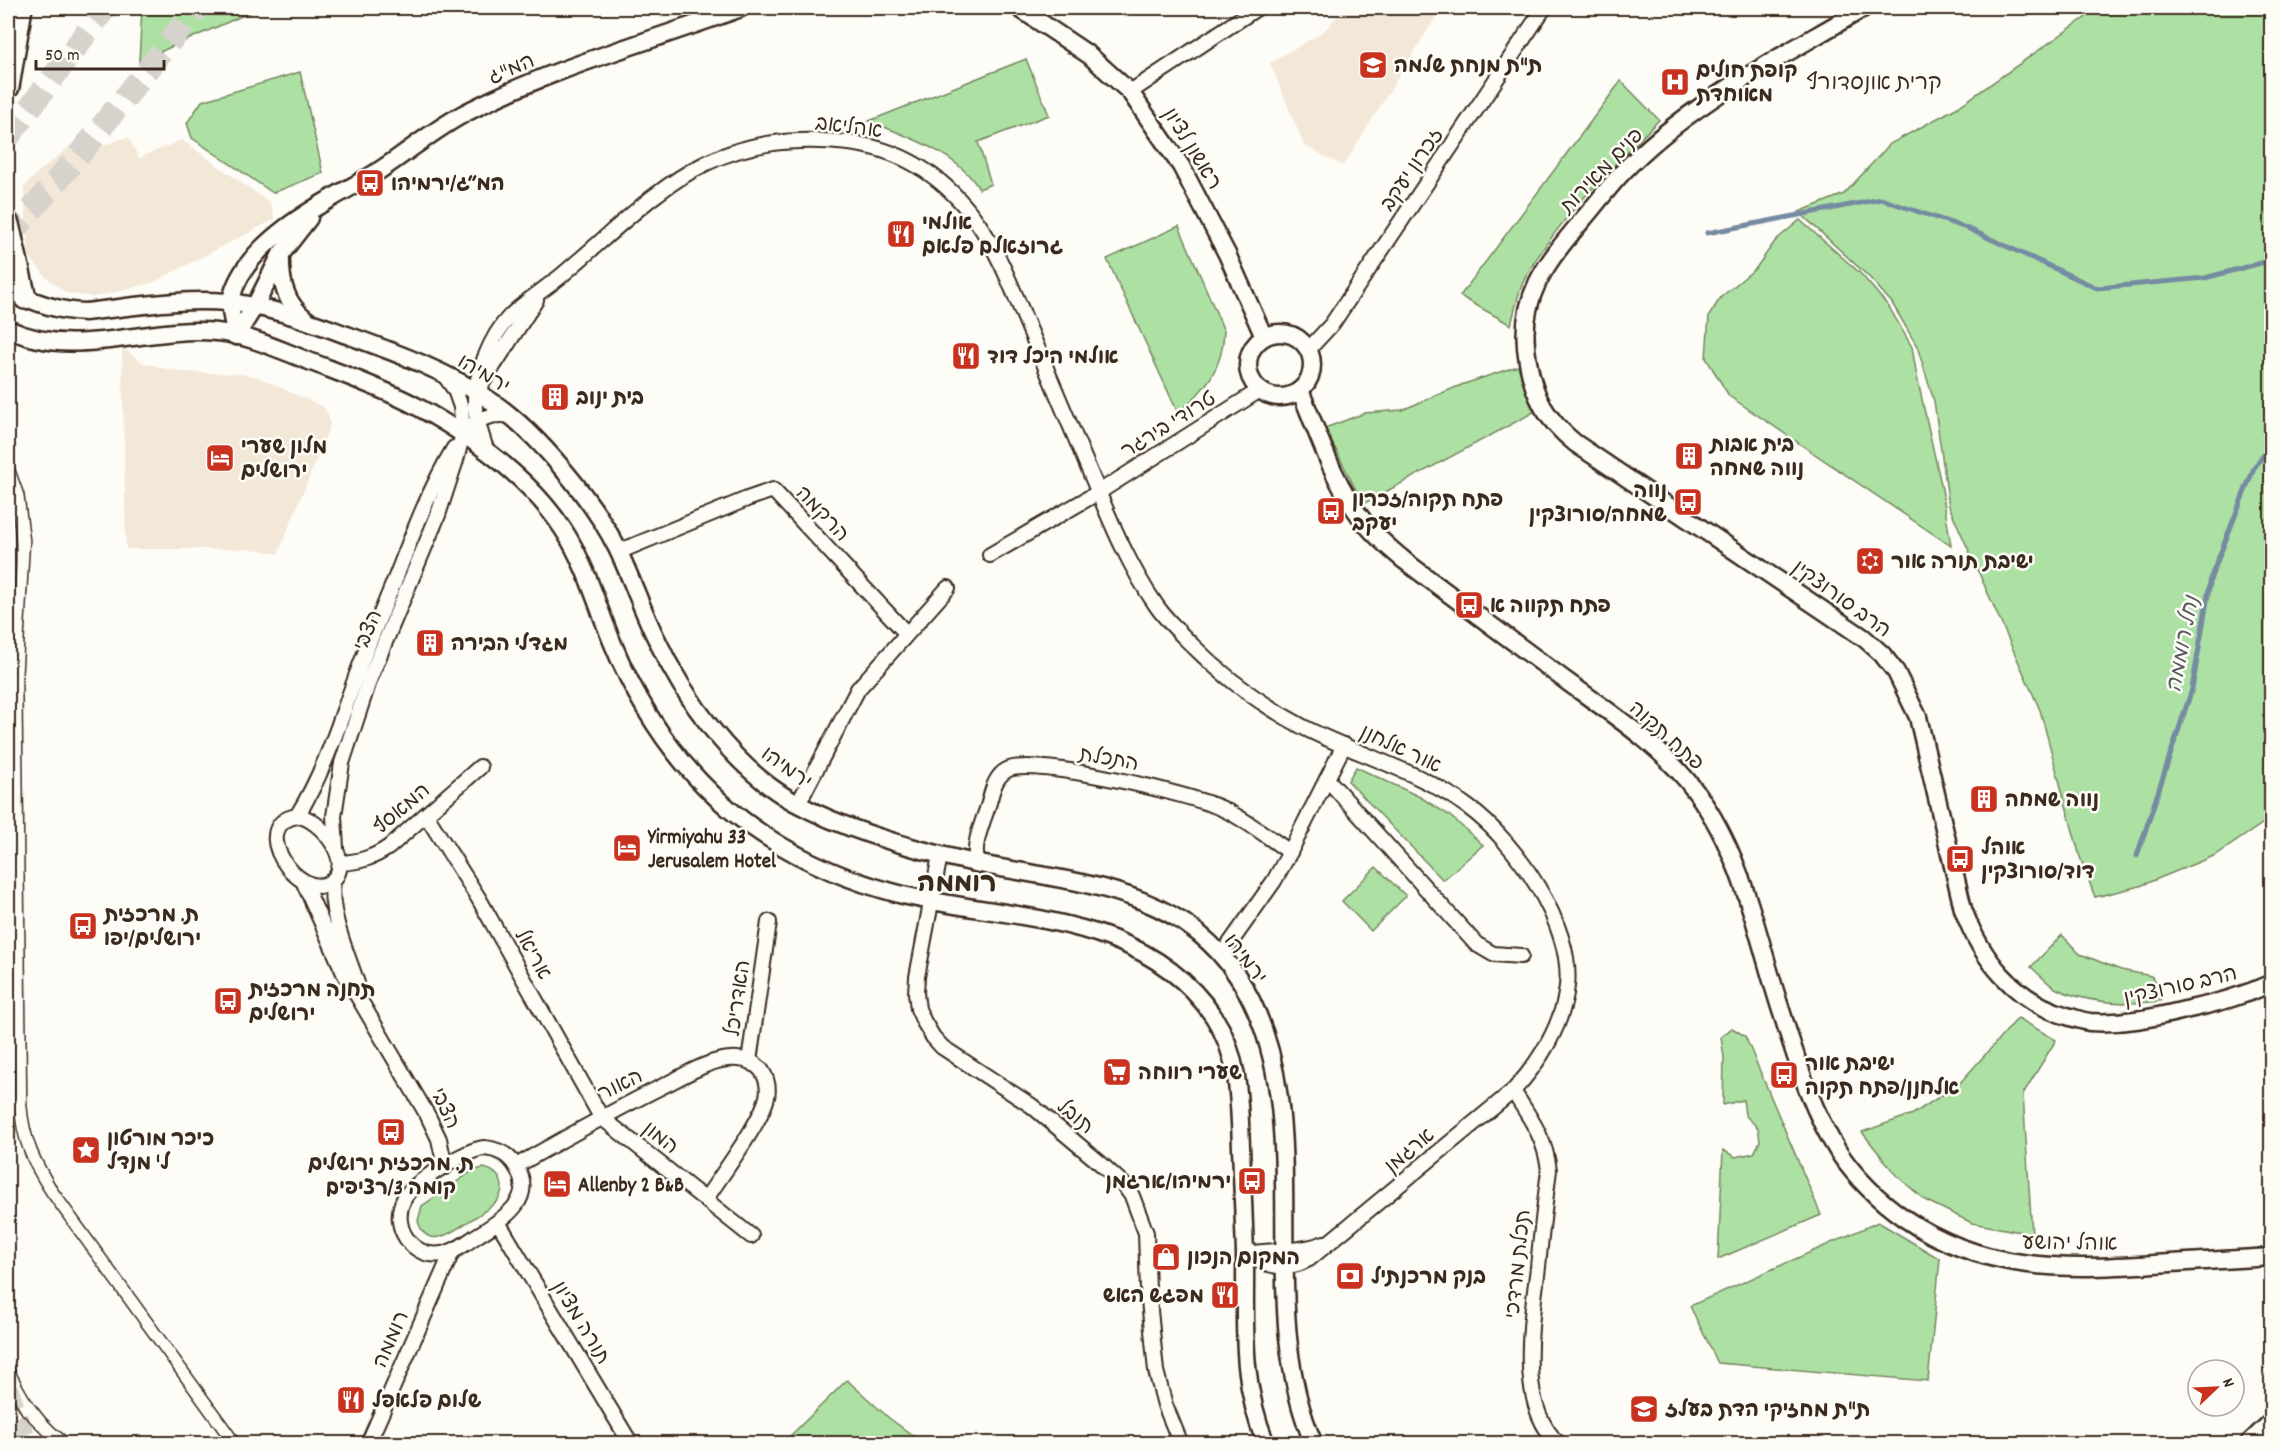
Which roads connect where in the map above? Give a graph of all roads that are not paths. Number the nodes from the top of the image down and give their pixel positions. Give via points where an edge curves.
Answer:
1 (21, 8) edge
2 (741, 8) edge
3 (1019, 8) edge
4 (1024, 8) edge
5 (1257, 8) edge
6 (1544, 8) edge
7 (1864, 8) edge
8 (1037, 20) junction
9 (8, 87) edge
10 (1130, 92) junction
11 (317, 208) junction
12 (8, 224) edge
13 (281, 254) junction
14 (16, 293) edge
15 (230, 302) junction
16 (255, 306) junction
17 (307, 321) junction
18 (8, 329) edge
19 (236, 336) junction
20 (1264, 337) junction
21 (1308, 350) junction
22 (445, 376) junction
23 (1534, 387) joint
24 (1260, 390) junction
25 (1300, 390) junction
26 (476, 392) junction
27 (461, 407) junction
28 (431, 415) junction
29 (511, 416) junction
30 (478, 421) junction
31 (463, 433) junction
32 (487, 452) junction
33 (1099, 492) junction
34 (618, 552) junction
35 (990, 555) dead end
36 (948, 588) dead end
37 (906, 633) junction
38 (1344, 744) junction
39 (480, 767) dead end
40 (1327, 779) junction
41 (798, 804) junction
42 (426, 815) junction
43 (297, 816) junction
44 (336, 848) junction
45 (1290, 852) junction
46 (940, 855) junction
47 (340, 863) junction
48 (978, 863) junction
49 (333, 880) junction
50 (304, 884) junction
51 (930, 901) junction
52 (769, 922) dead end
53 (1221, 956) junction
54 (1521, 956) dead end
55 (2271, 983) edge
56 (366, 1008) junction
57 (749, 1061) junction
58 (1513, 1090) junction
59 (601, 1117) junction
60 (516, 1166) junction
61 (445, 1167) junction
62 (706, 1199) junction
63 (1882, 1203) joint
64 (498, 1222) junction
65 (751, 1236) dead end
66 (1332, 1240) junction
67 (1284, 1249) junction
68 (452, 1252) junction
69 (1245, 1254) junction
70 (2271, 1257) edge
71 (1284, 1267) junction
72 (2271, 1421) edge
73 (368, 1443) edge
74 (631, 1443) edge
75 (1181, 1443) edge
76 (1266, 1443) edge
77 (1314, 1443) edge
78 (1559, 1443) edge
79 (2248, 1443) edge

1 - 9 main road
2 - 11 street, המ"ג via 570,68 468,111
3 - 8 street, ראשון לציון
4 - 8 street, ראשון לציון
5 - 10 street
6 - 21 street, זכרון יעקב via 1332,324
7 - 23 street, פנים מאירות via 1704,105 1621,174 1556,251 1530,297 1525,344
8 - 10 street, ראשון לציון via 1089,55
10 - 20 street, ראשון לציון via 1186,175
11 - 13 street, המ"ג
11 - 15 street, המ"ג via 268,242 241,276
12 - 14 main road
13 - 16 street, המ"ג
13 - 17 street via 284,290 292,306
14 - 15 street, ירמיהו via 68,312
15 - 16 street, ירמיהו
15 - 19 street
16 - 17 street, ירמיהו
16 - 19 street, המ"ג
17 - 22 street, ירמיהו via 395,352
18 - 19 street via 33,339 64,344 197,332
19 - 28 street via 368,384
20 - 21 street via 1274,333 1294,336
20 - 24 street via 1250,352 1248,362 1253,382
21 - 25 street via 1311,372
22 - 26 street, ירמיהו
22 - 27 street, הצבי
23 - 55 street, הרב סורוצקין via 1546,414 1575,443 1882,654 1896,672 1918,717 1971,930 1999,974 2026,998 2087,1022 2122,1022 2230,1000
24 - 25 street via 1280,397
24 - 33 street, טרודי בירגר
25 - 63 street, פתח תקוה via 1352,506 1383,542 1629,726 1695,791 1732,853 1802,1075 1818,1112 1839,1152
26 - 27 street, אהליאב
26 - 29 street, ירמיהו
26 - 30 street, אהליאב
26 - 33 street, אהליאב via 488,351 501,326 678,177 709,160 772,143 829,141 882,149 925,169 976,220 1008,279
27 - 28 street, אהליאב
27 - 31 street, הצבי
28 - 31 street
29 - 30 street, הצבי via 500,414
29 - 34 street, ירמיהו via 591,504
30 - 31 street, הצבי
30 - 32 street, אהליאב
31 - 32 street
31 - 43 street, הצבי via 437,479 410,541 323,768
31 - 44 street, הצבי via 438,515 370,678 342,762 334,816
32 - 51 street via 539,499 565,532 580,559 624,670 666,742 702,786 742,820 798,855 877,888
33 - 35 street, טרודי בירגר
33 - 38 street, אור אלחנן via 1124,549 1156,606 1178,631 1245,692 1306,728
34 - 37 street, הרקמה via 773,490
34 - 41 street, ירמיהו via 657,641 695,706 753,772
36 - 37 street
37 - 41 street via 858,689
38 - 40 street
38 - 58 street, אור אלחנן via 1423,780 1466,805 1514,851 1551,912 1567,966 1567,987 1553,1033 1526,1077
39 - 42 street, המאסף
40 - 45 street
40 - 54 street via 1476,944 1493,954
41 - 46 street, ירמיהו via 844,824
42 - 47 street, המאסף via 376,856
42 - 59 street, אריאל via 479,899
43 - 44 street via 315,823
43 - 50 street via 279,825 275,841 278,852
44 - 47 street
45 - 48 street, התכלת via 1225,809 1198,799 1129,781 1016,767 1001,775 993,790 975,854
45 - 53 street
46 - 48 street, ירמיהו
46 - 51 street, תובל
47 - 49 street
48 - 53 street, ירמיהו via 1112,889 1138,898 1184,923
49 - 50 street via 319,887
49 - 56 street, הצבי via 333,910
50 - 56 street, הצבי via 344,973
51 - 69 street via 1090,930 1166,968 1204,1004 1224,1035 1237,1073
51 - 75 street, תובל via 916,993 918,1009 933,1038 1032,1106 1123,1184 1136,1204 1146,1233 1156,1371
52 - 57 street, האדריכל
53 - 67 street, ירמיהו via 1252,1003 1274,1072 1281,1122
56 - 61 street, הצבי via 439,1139
57 - 59 street, האור via 721,1061 699,1068
57 - 62 street, האדריכל via 765,1076 767,1099
58 - 66 street, ארגמן
58 - 78 street, תכלת מרדכי via 1547,1151 1549,1170 1530,1343 1536,1403 1543,1425
59 - 60 street, האור
59 - 62 street, המון
60 - 61 street via 504,1154 483,1148 468,1152
60 - 64 street via 522,1182 520,1198 512,1212
61 - 68 street via 411,1190 402,1203 400,1218 403,1233 417,1249 436,1255
62 - 65 street, המון
63 - 70 street, אוהל יהושע via 1923,1231 1958,1248 2012,1264 2093,1268
64 - 68 street
64 - 74 street, תורה מציון
66 - 67 street, ארגמן via 1313,1247
66 - 71 street, ארגמן via 1309,1259
67 - 69 street, ארגמן
67 - 71 street, ירמיהו
68 - 73 street, רוממה
69 - 71 street via 1265,1265
69 - 76 street via 1246,1374
71 - 77 street, ירמיהו via 1290,1360 1305,1423
72 - 79 street

